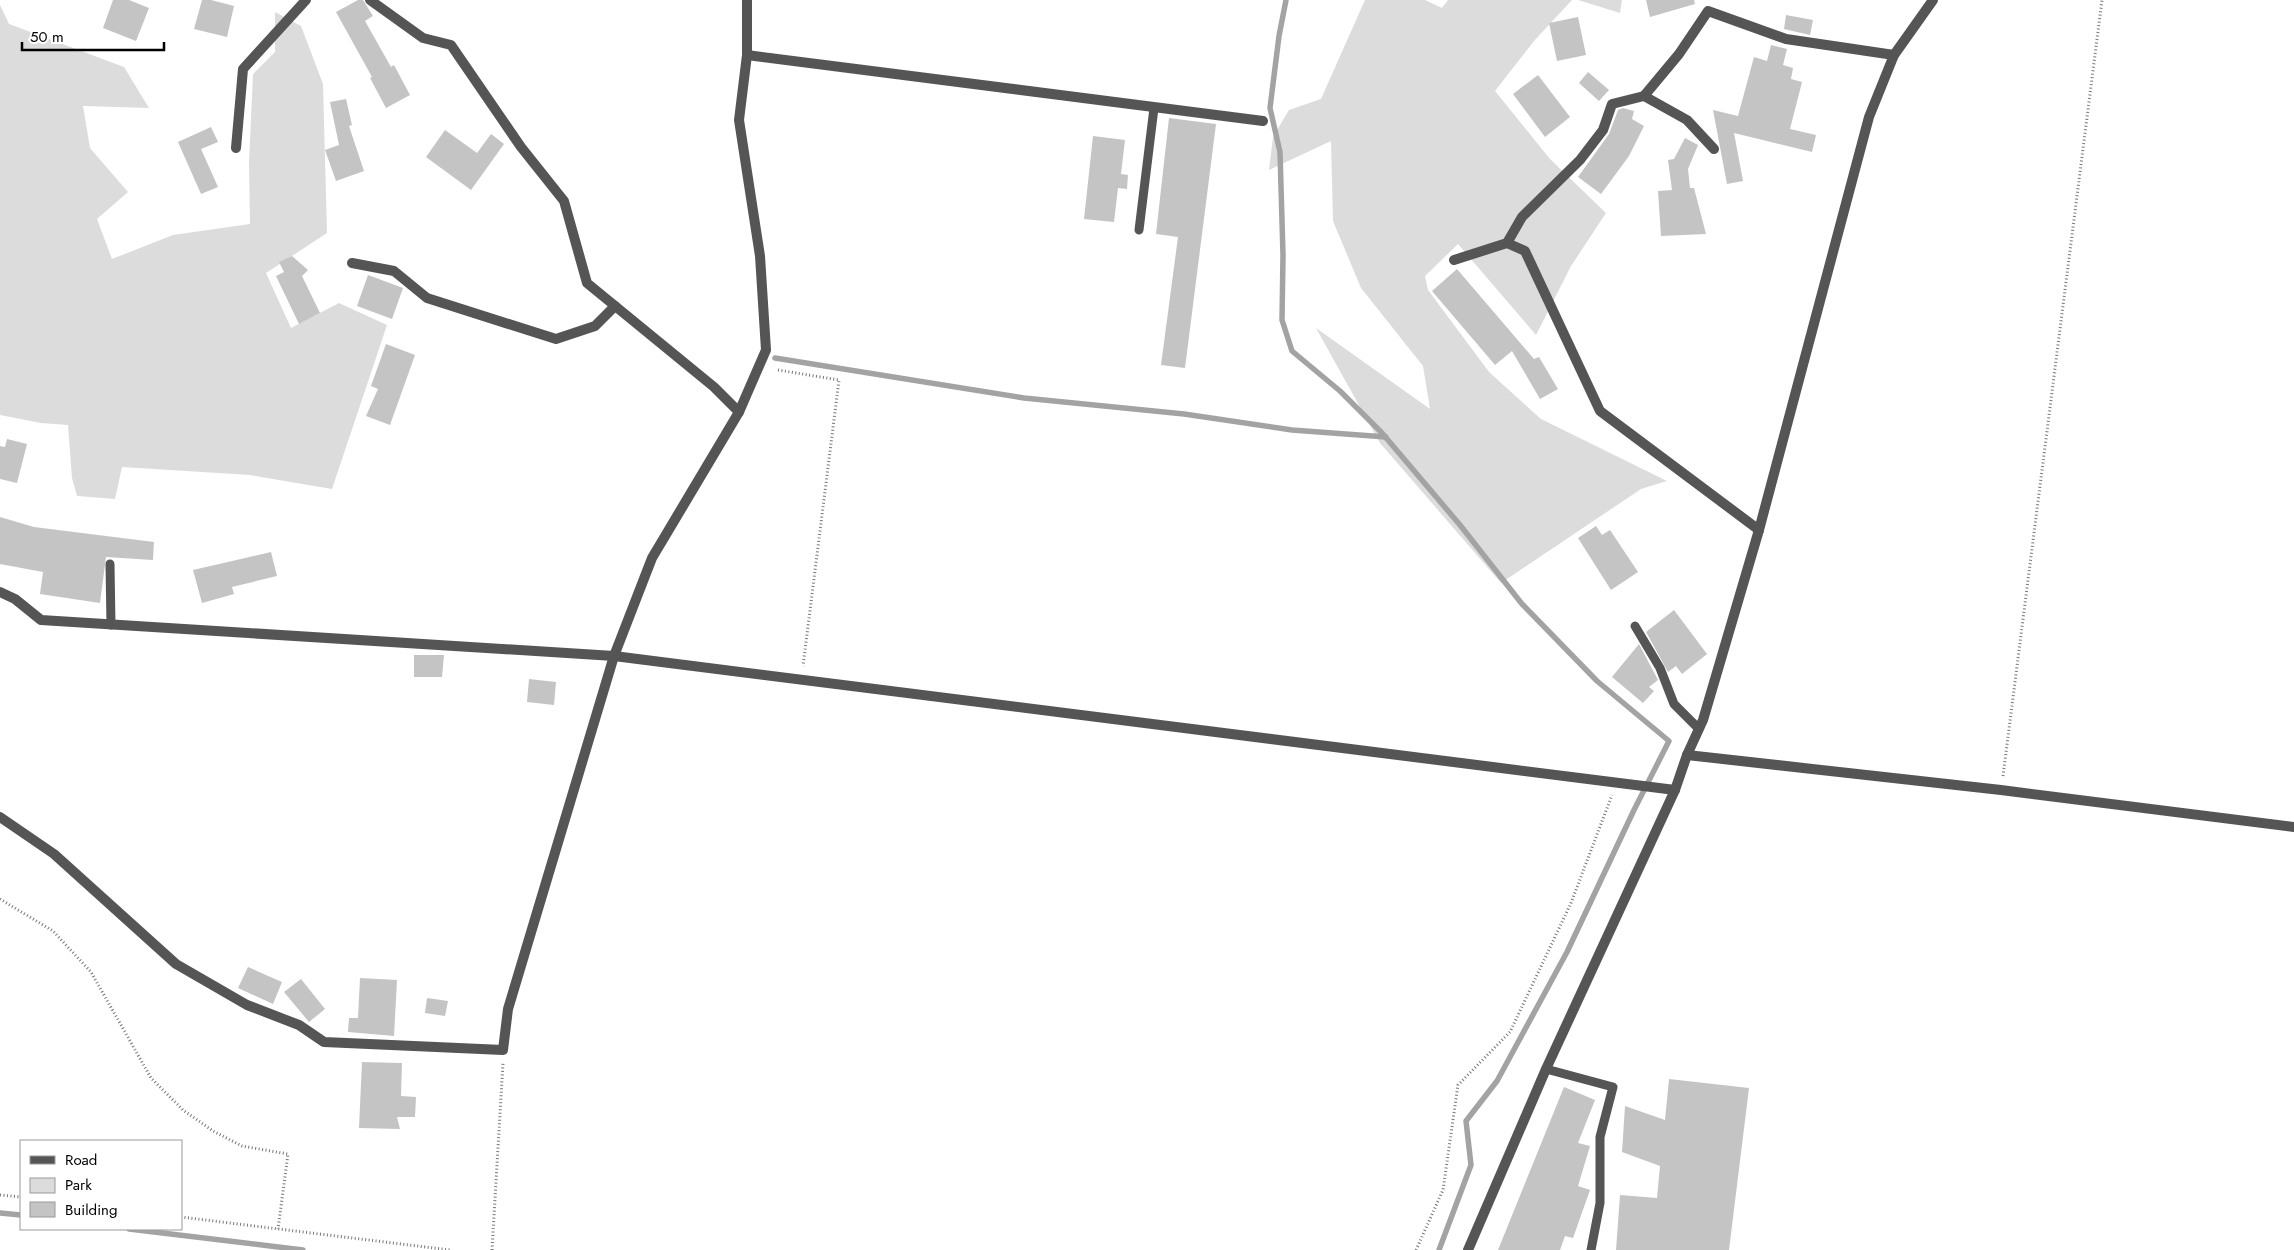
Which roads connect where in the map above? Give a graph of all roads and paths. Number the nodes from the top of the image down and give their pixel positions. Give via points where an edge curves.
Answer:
1 (306, 0) edge
2 (370, 0) edge
3 (746, 0) edge
4 (1933, 0) edge
5 (2102, 0) edge
6 (747, 55) junction
7 (1894, 55) junction
8 (1644, 96) junction
9 (1154, 108) junction
10 (1263, 121) dead end
11 (236, 148) dead end
12 (1714, 149) dead end
13 (1139, 230) dead end
14 (1507, 243) junction
15 (1454, 260) dead end
16 (352, 263) dead end
17 (615, 306) junction
18 (778, 370) dead end
19 (739, 412) junction
20 (1759, 530) junction
21 (110, 564) dead end
22 (0, 592) edge
23 (112, 625) junction
24 (1635, 626) dead end
25 (614, 656) junction
26 (801, 679) junction
27 (1699, 730) junction
28 (1687, 755) junction
29 (1616, 783) junction
30 (1675, 790) junction
31 (2001, 790) junction
32 (0, 817) edge
33 (2294, 827) edge
34 (0, 899) edge
35 (503, 1050) junction
36 (1546, 1069) junction
37 (0, 1195) edge
38 (20, 1198) edge
39 (182, 1217) edge
40 (278, 1229) junction
41 (450, 1250) edge
42 (492, 1250) edge
43 (1416, 1250) edge
44 (1468, 1250) edge
45 (1591, 1250) edge

1 - 11 street via 243,69
2 - 17 street via 424,38 451,45 521,147 564,202 587,283
3 - 6 street
4 - 7 street
5 - 31 path
6 - 9 street
6 - 19 street via 739,120 760,256 766,350
7 - 8 street via 1786,39 1708,11 1679,54
7 - 20 street via 1869,117
8 - 12 street via 1687,120
8 - 14 street via 1612,104 1603,130 1580,160 1522,217
9 - 10 street
9 - 13 lane
14 - 15 street
14 - 20 street via 1525,252 1600,411
16 - 17 street via 394,271 427,298 556,339 595,326
17 - 19 street via 714,386
18 - 26 path via 839,380
19 - 25 street via 652,558
20 - 27 street
21 - 23 lane
22 - 23 street via 42,620
23 - 25 street
24 - 27 lane via 1660,668 1674,704
25 - 26 street
25 - 35 street via 508,1010
26 - 29 street
27 - 28 street
28 - 30 street
28 - 31 street
29 - 30 street
29 - 43 path via 1572,903 1510,1032 1458,1085 1443,1190
30 - 36 street
31 - 33 street
32 - 35 street via 54,854 176,964 246,1005 299,1025 324,1042
34 - 40 path via 53,931 91,972 151,1078 183,1110 242,1146 288,1154
35 - 42 path
36 - 44 street
36 - 45 lane via 1613,1087 1600,1137 1600,1203
37 - 38 path
39 - 40 path
40 - 41 path

